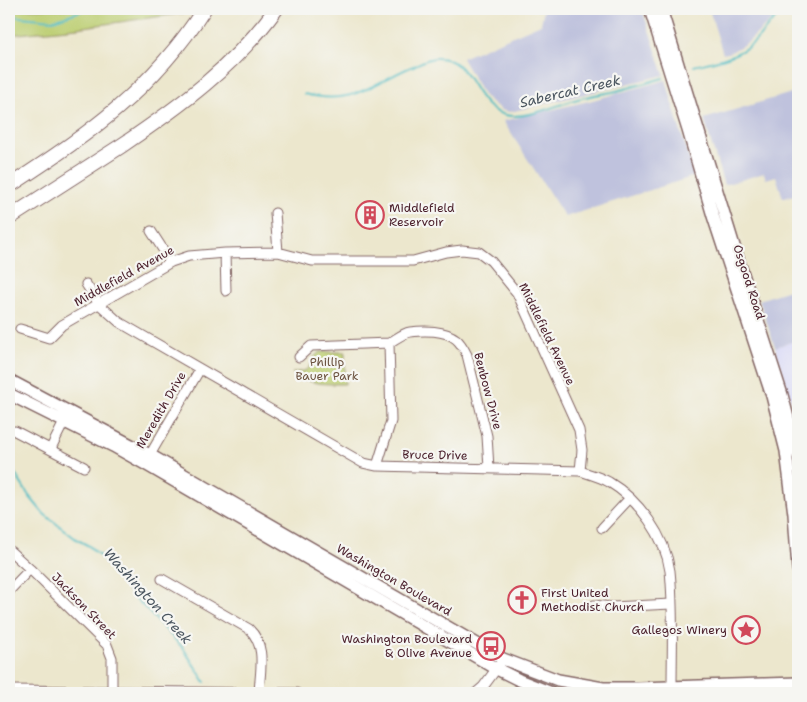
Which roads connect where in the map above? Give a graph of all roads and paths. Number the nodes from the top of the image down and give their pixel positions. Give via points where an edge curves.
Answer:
1 (204, 9) edge
2 (276, 9) edge
3 (650, 9) edge
4 (661, 9) edge
5 (676, 75) junction
6 (692, 124) junction
7 (75, 176) junction
8 (9, 186) edge
9 (275, 212) dead end
10 (9, 218) edge
11 (9, 226) edge
12 (151, 231) dead end
13 (278, 252) junction
14 (225, 253) junction
15 (171, 262) junction
16 (86, 284) dead end
17 (226, 291) dead end
18 (98, 304) junction
19 (20, 328) dead end
20 (389, 343) junction
21 (299, 357) dead end
22 (200, 369) junction
23 (9, 380) edge
24 (9, 394) edge
25 (64, 422) junction
26 (14, 431) dead end
27 (51, 448) junction
28 (798, 456) edge
29 (148, 460) junction
30 (377, 466) junction
31 (84, 467) dead end
32 (489, 468) junction
33 (580, 471) junction
34 (630, 498) junction
35 (602, 528) dead end
36 (9, 550) edge
37 (30, 569) junction
38 (798, 569) edge
39 (162, 579) dead end
40 (9, 591) edge
41 (671, 604) junction
42 (594, 605) dead end
43 (500, 664) junction
44 (798, 683) edge
45 (672, 687) junction
46 (9, 690) edge
47 (112, 692) junction
48 (177, 693) edge
49 (259, 693) edge
50 (297, 693) edge
51 (476, 693) edge
52 (549, 693) edge

1 - 8 highway via 176,48 119,108 80,139
2 - 7 highway via 232,62 191,98
3 - 5 main road, Osgood Road
4 - 5 main road, Osgood Road
5 - 6 main road, Osgood Road
6 - 28 main road, Osgood Road via 782,395
6 - 38 main road, Osgood Road via 713,216 772,396 786,451
7 - 10 highway
7 - 11 highway
9 - 13 street
12 - 15 street
13 - 14 street, Middlefield Avenue
13 - 33 street, Middlefield Avenue via 312,261 413,261 446,252 479,252 491,261 517,293 578,430 582,450
14 - 15 street, Middlefield Avenue via 189,256
14 - 17 street
15 - 18 street, Middlefield Avenue
16 - 18 street, Bruce Drive
18 - 19 street, Middlefield Avenue via 62,325 49,338
18 - 22 street, Bruce Drive via 119,322
20 - 21 street via 311,346
20 - 30 street via 391,421
20 - 32 street, Benbow Drive via 409,332 435,332 449,334 462,346 487,436
22 - 29 street, Meredith Drive
22 - 30 street, Bruce Drive via 363,462
23 - 29 main road, Washington Boulevard
24 - 25 main road, Washington Boulevard
25 - 27 street
25 - 29 main road, Washington Boulevard
26 - 27 street
27 - 31 street
29 - 43 main road, Washington Boulevard
30 - 32 street, Bruce Drive
32 - 33 street, Bruce Drive
33 - 34 street, Bruce Drive via 608,481
34 - 35 street
34 - 41 street, Bruce Drive via 650,522 664,548 670,571
36 - 37 street, Jackson Street
37 - 40 street
37 - 47 street, Jackson Street via 106,645 112,658
39 - 49 street via 256,636 261,649
41 - 42 street
41 - 45 street, Bruce Drive
43 - 45 main road, Washington Boulevard via 571,684 620,688
43 - 51 street
43 - 52 main road, Washington Boulevard via 519,680
44 - 45 main road, Washington Boulevard
46 - 47 street
47 - 48 street
48 - 49 street
49 - 50 street

